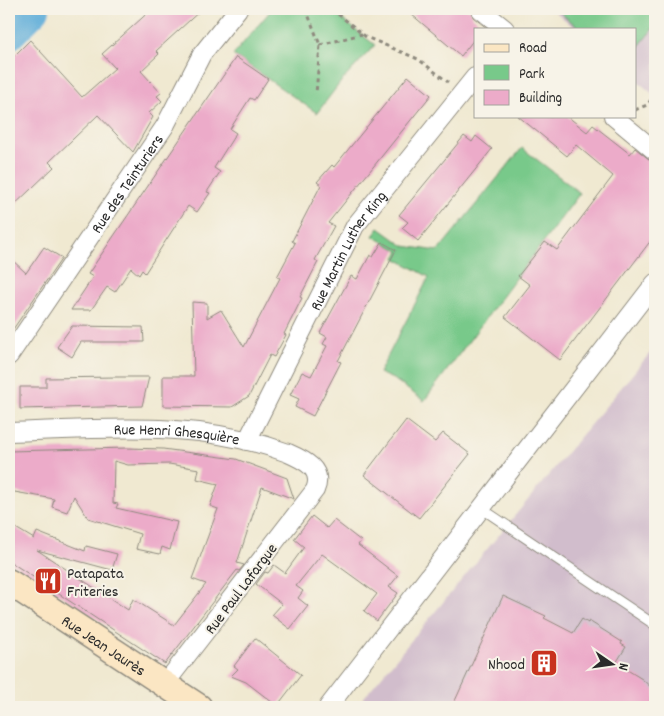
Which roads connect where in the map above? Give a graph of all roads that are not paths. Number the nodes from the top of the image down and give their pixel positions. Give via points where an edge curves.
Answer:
1 (238, 9) edge
2 (480, 9) edge
3 (504, 28) edge
4 (474, 78) edge
5 (615, 118) edge
6 (655, 151) edge
7 (655, 282) edge
8 (9, 356) edge
9 (9, 432) edge
10 (247, 441) junction
11 (315, 490) joint
12 (481, 508) junction
13 (9, 582) edge
14 (655, 624) edge
15 (164, 685) junction
16 (199, 707) edge
17 (328, 707) edge

1 - 8 street, Rue des Teinturiers via 202,54 165,126
2 - 3 street
4 - 10 street, Rue Martin Luther King via 355,226
5 - 6 street
7 - 12 street
9 - 10 street, Rue Henri Ghesquière via 160,428
10 - 11 street, Rue Henri Ghesquière via 305,461 316,472
11 - 15 street, Rue Paul Lafargue
12 - 14 lane
12 - 17 street
13 - 15 main road, Rue Jean Jaurès
15 - 16 main road, Rue Jean Jaurès

